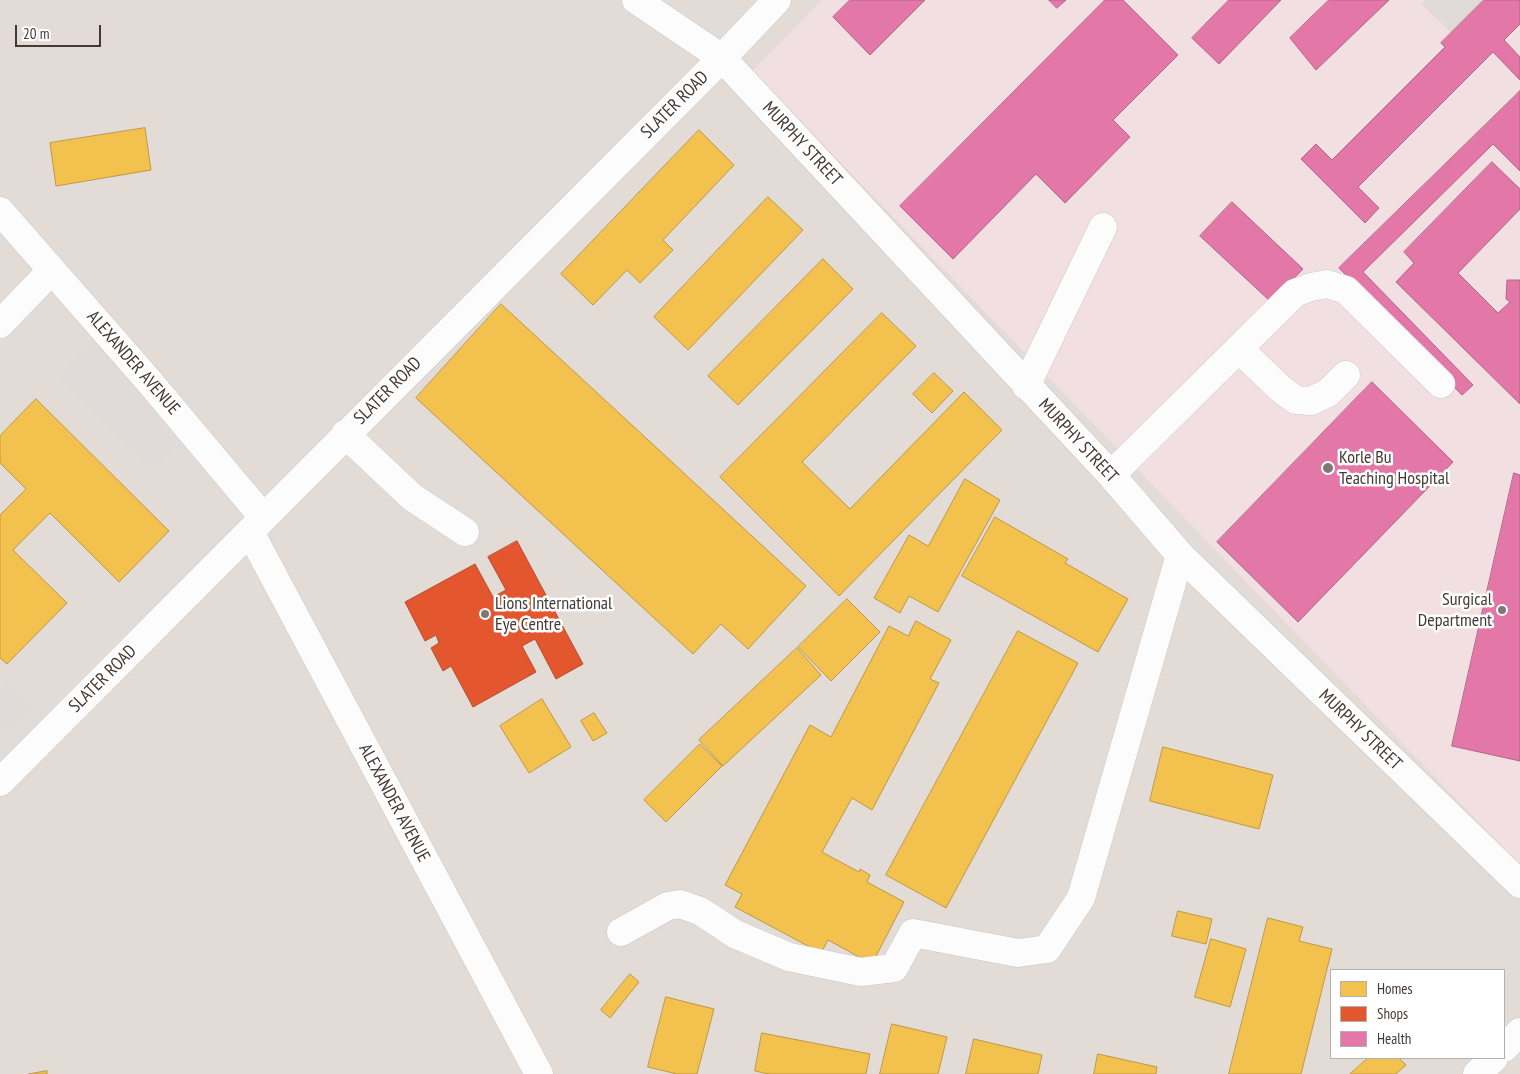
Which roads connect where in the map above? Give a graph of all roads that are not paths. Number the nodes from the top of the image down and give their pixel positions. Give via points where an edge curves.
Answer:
1 (636, 0) edge
2 (777, 0) edge
3 (722, 58) junction
4 (0, 211) edge
5 (1103, 227) dead end
6 (52, 270) junction
7 (0, 324) edge
8 (1239, 349) junction
9 (1346, 375) dead end
10 (1441, 384) dead end
11 (1026, 386) junction
12 (345, 434) junction
13 (1111, 475) junction
14 (256, 524) junction
15 (465, 532) dead end
16 (1180, 555) junction
17 (0, 782) edge
18 (1520, 884) edge
19 (621, 932) dead end
20 (1520, 1032) edge
21 (1505, 1047) edge
22 (1493, 1059) edge
23 (539, 1074) edge
24 (1477, 1074) edge

1 - 3 street, MURPHY STREET
2 - 3 street, SLATER ROAD
3 - 11 street, MURPHY STREET
3 - 12 street, SLATER ROAD
4 - 6 street, ALEXANDER AVENUE
5 - 11 street
6 - 7 street
6 - 14 street, ALEXANDER AVENUE via 148,380
8 - 9 street via 1296,400 1311,401 1328,393
8 - 10 street via 1295,293 1327,284 1346,290
8 - 13 street
11 - 13 street, MURPHY STREET
12 - 14 street, SLATER ROAD
12 - 15 street via 412,497
13 - 16 street, MURPHY STREET
14 - 17 street, SLATER ROAD
14 - 23 street, ALEXANDER AVENUE
16 - 18 street, MURPHY STREET
16 - 19 street via 1081,898 1047,949 1018,953 913,933 894,968 860,972 789,958 735,934 700,911 680,904 668,906
20 - 21 street
22 - 24 street

